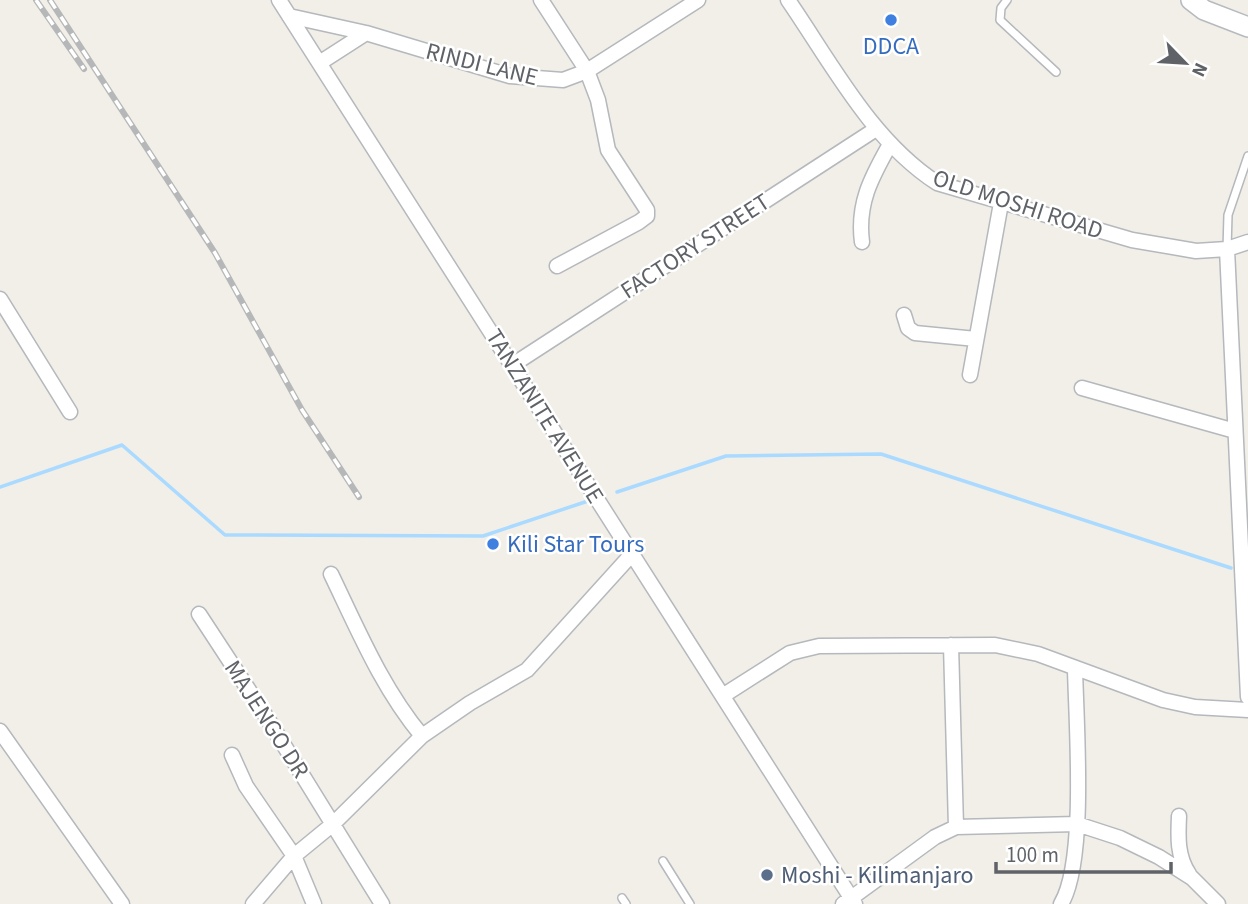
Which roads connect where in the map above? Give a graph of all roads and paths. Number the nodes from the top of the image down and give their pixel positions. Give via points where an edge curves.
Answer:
1 (279, 0) edge
2 (541, 0) edge
3 (698, 0) edge
4 (788, 0) edge
5 (1007, 0) edge
6 (1191, 0) edge
7 (289, 16) junction
8 (1248, 27) edge
9 (366, 33) junction
10 (321, 62) junction
11 (587, 71) junction
12 (1056, 72) dead end
13 (877, 129) junction
14 (889, 146) junction
15 (1248, 156) edge
16 (1001, 203) junction
17 (862, 242) dead end
18 (1248, 242) edge
19 (1227, 250) junction
20 (557, 266) dead end
21 (0, 299) edge
22 (904, 316) dead end
23 (6, 320) edge
24 (976, 339) junction
25 (514, 364) junction
26 (970, 375) dead end
27 (1082, 388) dead end
28 (70, 412) dead end
29 (1235, 431) junction
30 (632, 554) junction
31 (331, 574) dead end
32 (199, 614) dead end
33 (951, 645) junction
34 (1075, 668) junction
35 (724, 695) junction
36 (1248, 697) edge
37 (1248, 710) edge
38 (0, 731) edge
39 (422, 736) junction
40 (232, 755) dead end
41 (1180, 816) dead end
42 (334, 824) junction
43 (1077, 824) junction
44 (956, 827) junction
45 (294, 856) junction
46 (663, 861) dead end
47 (1192, 878) junction
48 (850, 902) edge
49 (122, 904) edge
50 (253, 904) edge
51 (314, 904) edge
52 (382, 904) edge
53 (690, 904) edge
54 (1061, 904) edge
55 (1218, 904) edge

1 - 7 street, TANZANITE AVENUE
2 - 11 street
3 - 11 street, RINDI LANE
4 - 13 street, OLD MOSHI ROAD
5 - 12 lane via 1000,20
6 - 8 main road
7 - 9 street, RINDI LANE
7 - 10 street, TANZANITE AVENUE
9 - 10 street
9 - 11 street, RINDI LANE via 510,76 563,80
10 - 25 street, TANZANITE AVENUE
11 - 20 street via 608,150 645,205 647,216
13 - 14 street, OLD MOSHI ROAD
13 - 25 street, FACTORY STREET
14 - 16 street, OLD MOSHI ROAD via 937,183
14 - 17 street via 863,199 859,220
15 - 19 lane via 1228,215
16 - 19 street, OLD MOSHI ROAD via 1132,240 1196,251
16 - 24 street
18 - 19 street, OLD MOSHI ROAD
19 - 29 street
21 - 23 street
22 - 24 street via 908,328 915,332
23 - 28 street
24 - 26 street
25 - 30 street, TANZANITE AVENUE
27 - 29 street
29 - 36 street
30 - 35 street, TANZANITE AVENUE
30 - 39 street via 527,670
31 - 39 street via 370,655
32 - 42 street, MAJENGO DR
33 - 34 street via 995,645
33 - 35 street via 819,646 790,653
33 - 44 street
34 - 37 street via 1163,700
34 - 43 street
35 - 48 street, TANZANITE AVENUE
38 - 49 street
39 - 42 street
40 - 45 street via 246,786
41 - 47 street via 1181,862
42 - 45 street
42 - 52 street, MAJENGO DR
43 - 44 street
43 - 47 street via 1120,838
43 - 54 street
44 - 48 street via 935,837
45 - 50 street
45 - 51 street
46 - 53 lane
47 - 55 street

